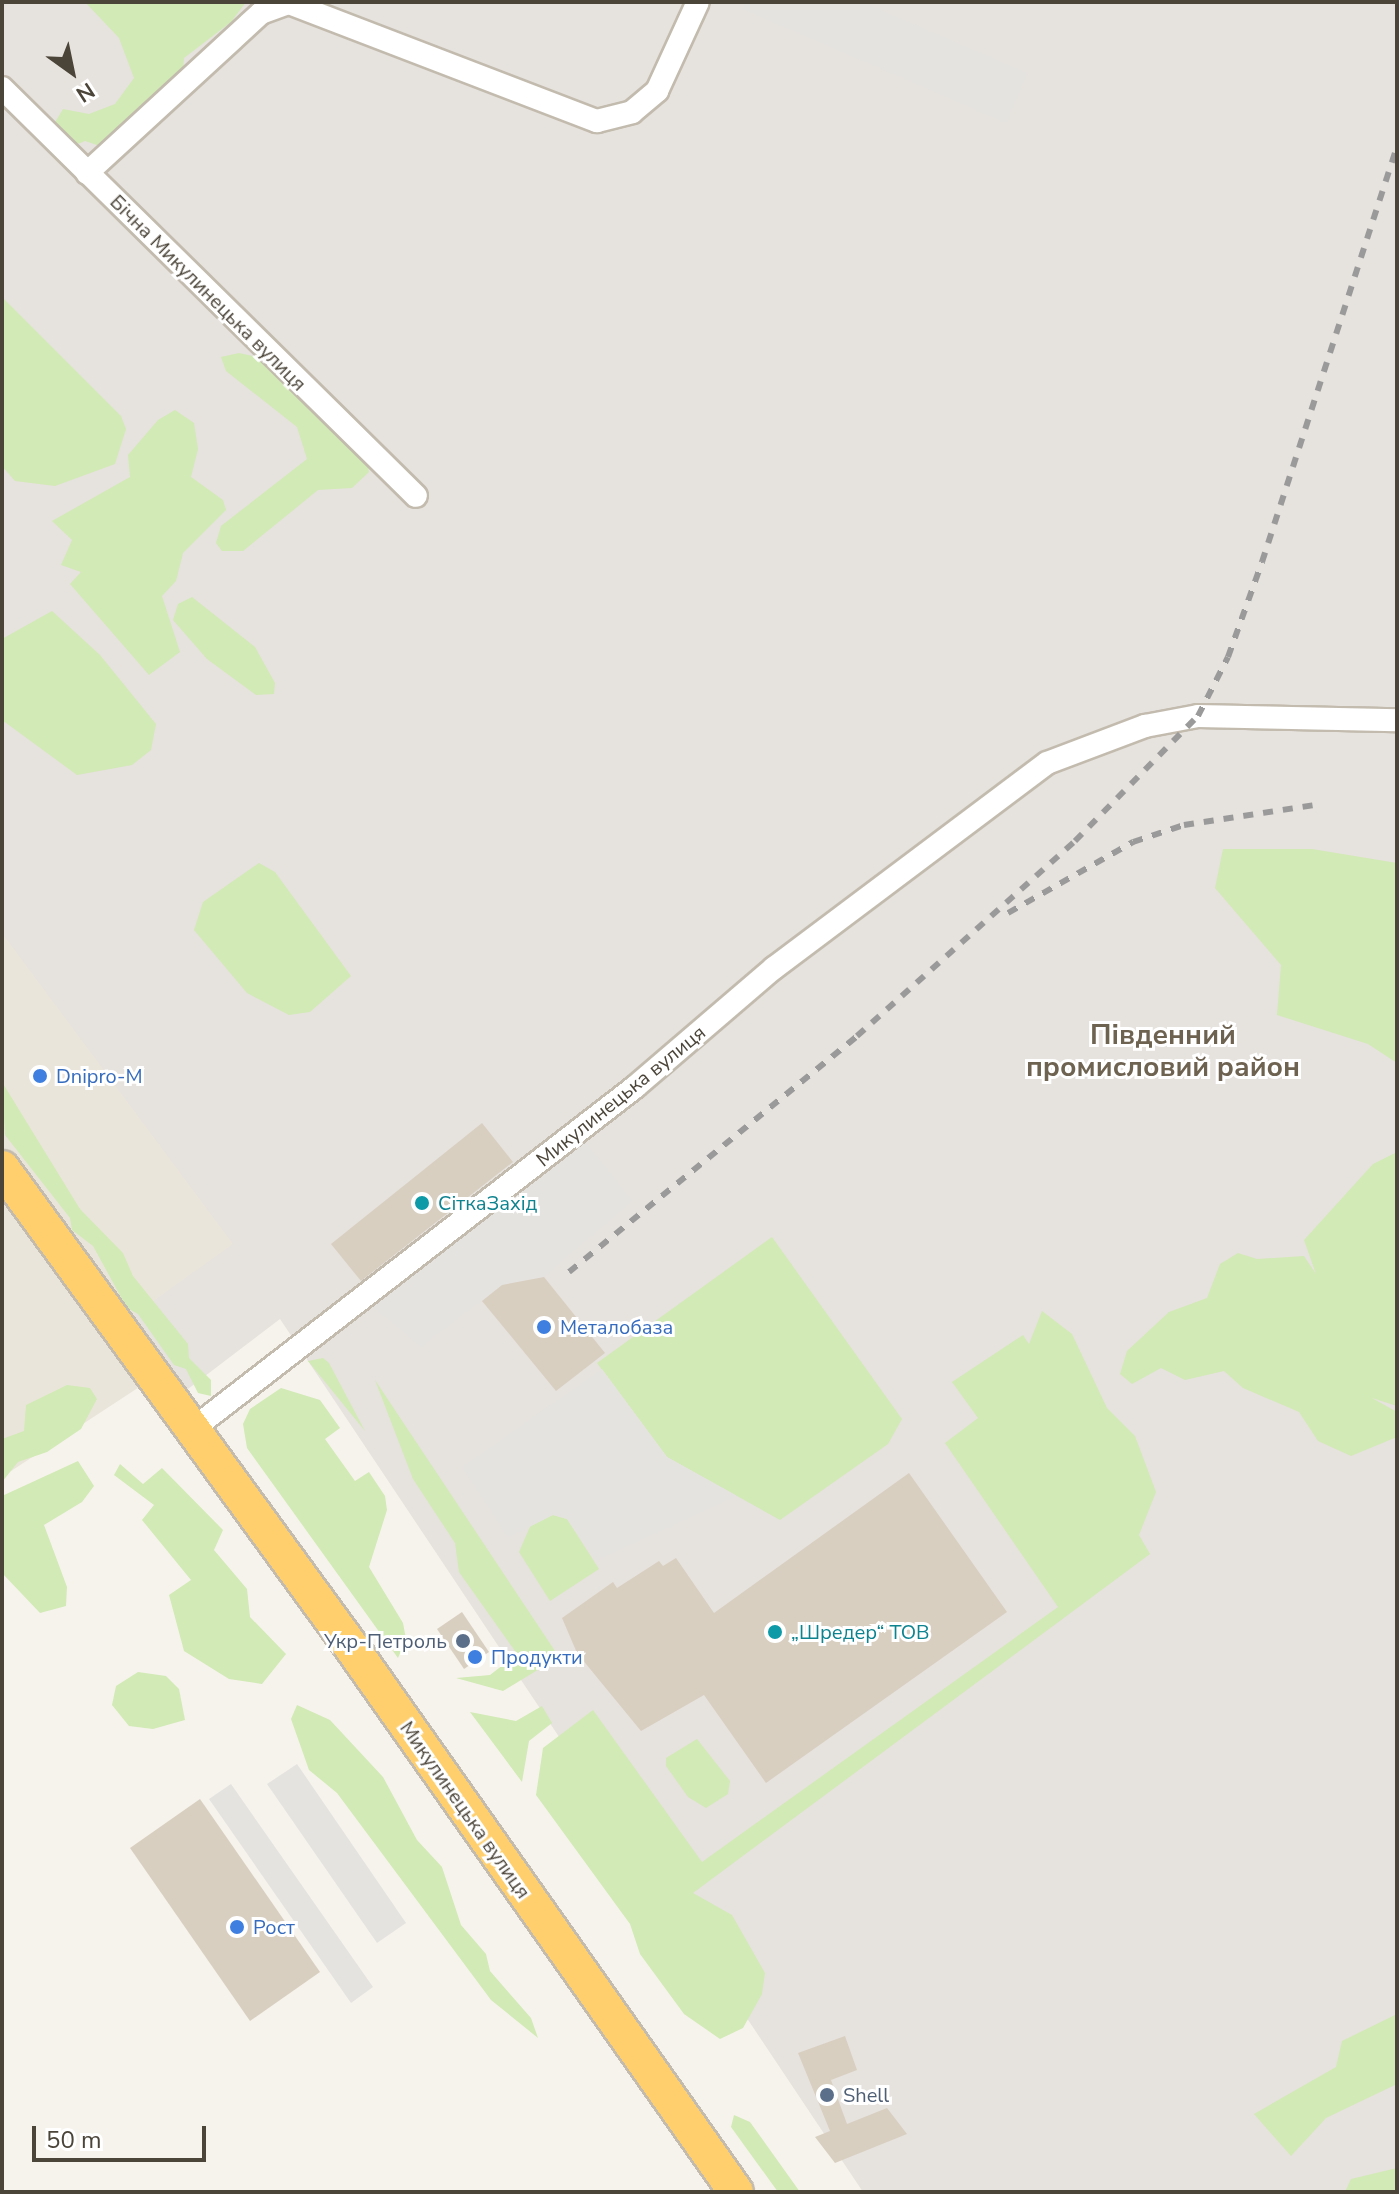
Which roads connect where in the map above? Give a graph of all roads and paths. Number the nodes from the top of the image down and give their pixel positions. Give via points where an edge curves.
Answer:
1 (698, 2) edge
2 (2, 88) edge
3 (87, 173) junction
4 (416, 496) dead end
5 (1397, 720) edge
6 (2, 1168) edge
7 (194, 1428) junction
8 (736, 2192) edge

1 - 3 street via 657,91 632,112 597,121 289,3 261,13
2 - 3 street, Бічна Микулинецька вулиця
3 - 4 street, Бічна Микулинецька вулиця
5 - 7 street, Микулинецька вулиця via 1198,716 1145,726 1047,763 774,968 586,1126
6 - 7 highway, Микулинецька вулиця
7 - 8 highway, Микулинецька вулиця

